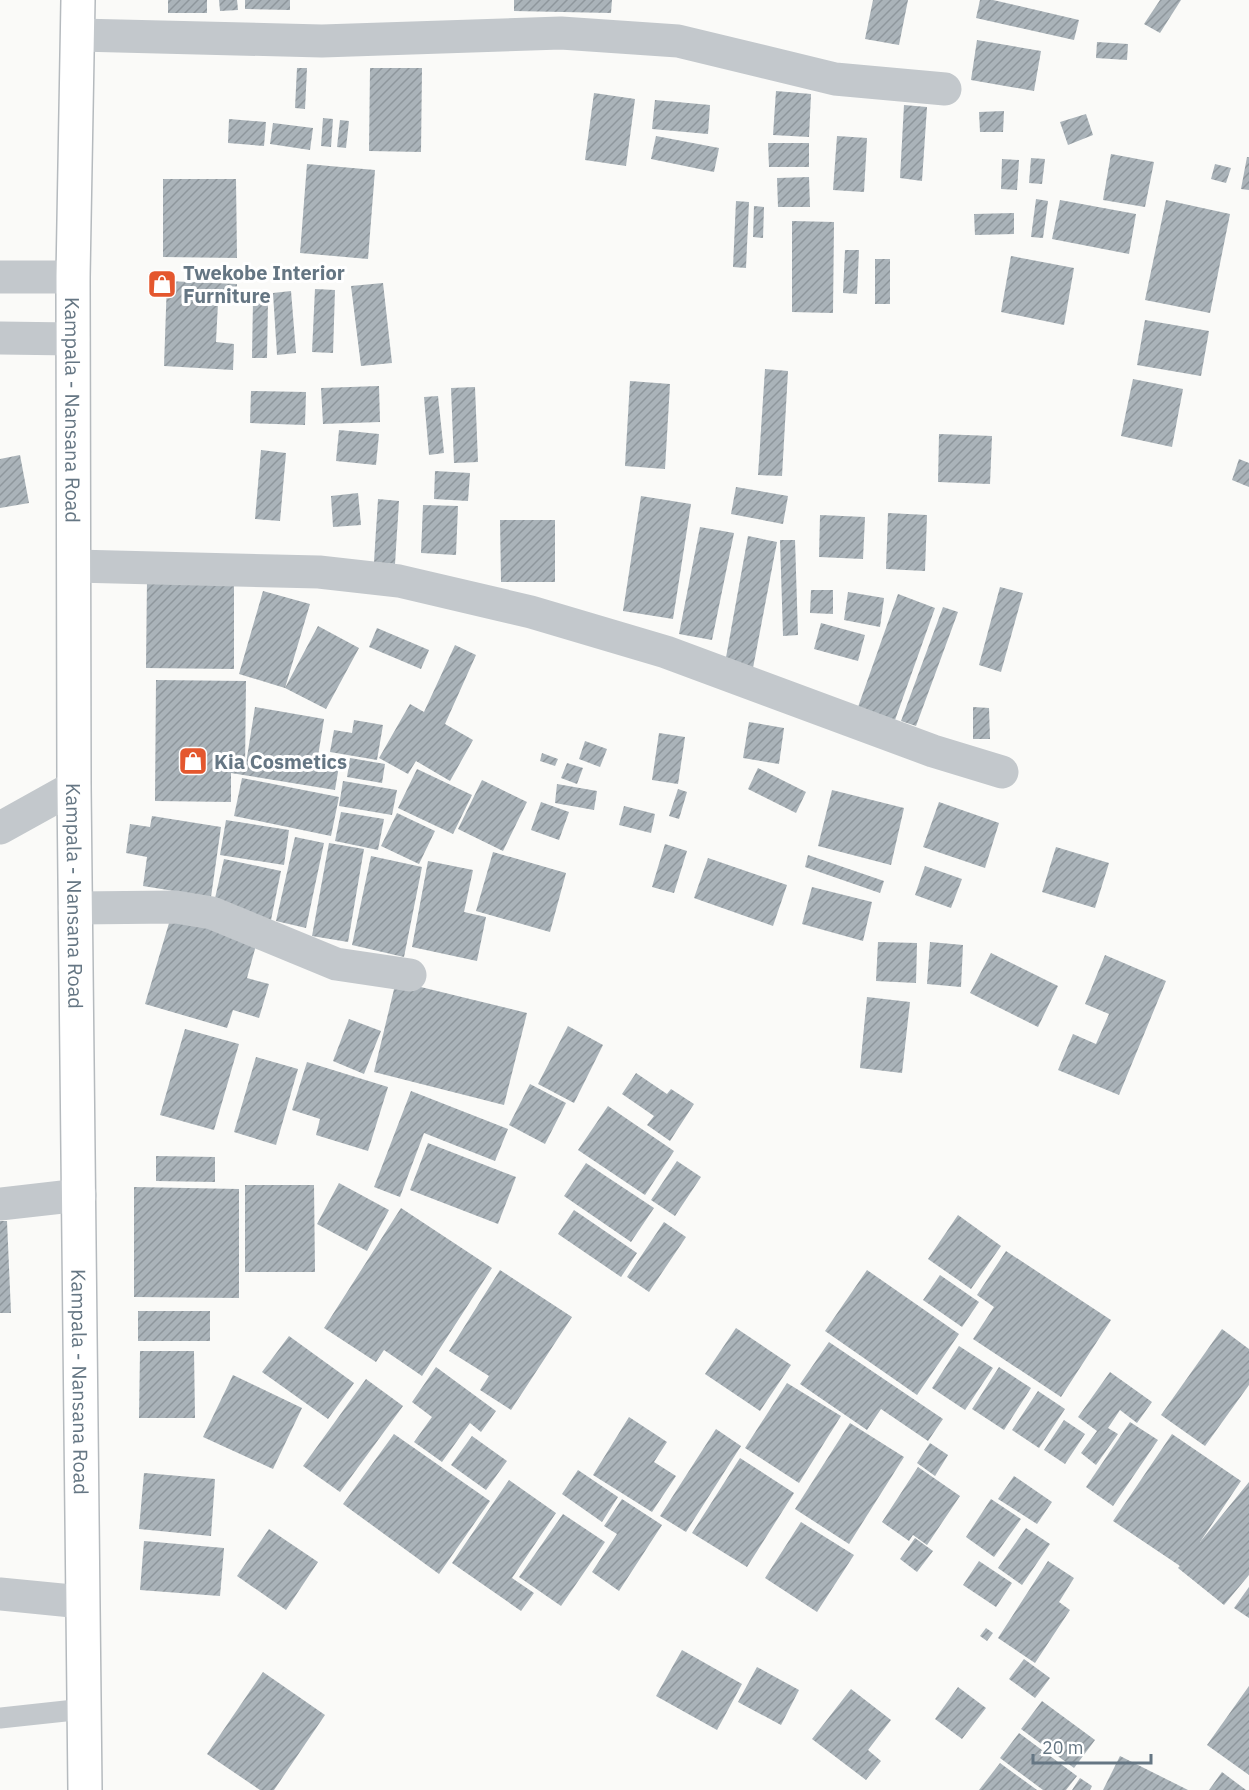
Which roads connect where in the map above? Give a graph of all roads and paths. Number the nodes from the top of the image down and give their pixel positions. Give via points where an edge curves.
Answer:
1 (78, 0) edge
2 (80, 35) junction
3 (945, 89) dead end
4 (0, 277) edge
5 (74, 277) junction
6 (0, 338) edge
7 (74, 339) junction
8 (75, 566) junction
9 (1002, 772) dead end
10 (74, 788) junction
11 (0, 828) edge
12 (75, 908) junction
13 (410, 975) dead end
14 (80, 1195) junction
15 (0, 1204) edge
16 (0, 1594) edge
17 (82, 1602) junction
18 (84, 1709) junction
19 (0, 1718) edge
20 (85, 1790) edge

1 - 2 main road, Kampala - Nansana Road
2 - 3 street via 322,41 561,33 678,41 835,79
2 - 5 main road, Kampala - Nansana Road
4 - 5 street
5 - 7 main road, Kampala - Nansana Road
6 - 7 street
7 - 8 main road, Kampala - Nansana Road
8 - 9 street via 319,572 399,581 531,612 666,651 933,751
8 - 10 main road, Kampala - Nansana Road
10 - 11 street
10 - 12 main road, Kampala - Nansana Road
12 - 13 street via 176,907 212,913 336,964
12 - 14 main road, Kampala - Nansana Road
14 - 15 street
14 - 17 main road, Kampala - Nansana Road
16 - 17 street
17 - 18 main road, Kampala - Nansana Road
18 - 19 lane
18 - 20 main road, Kampala - Nansana Road

